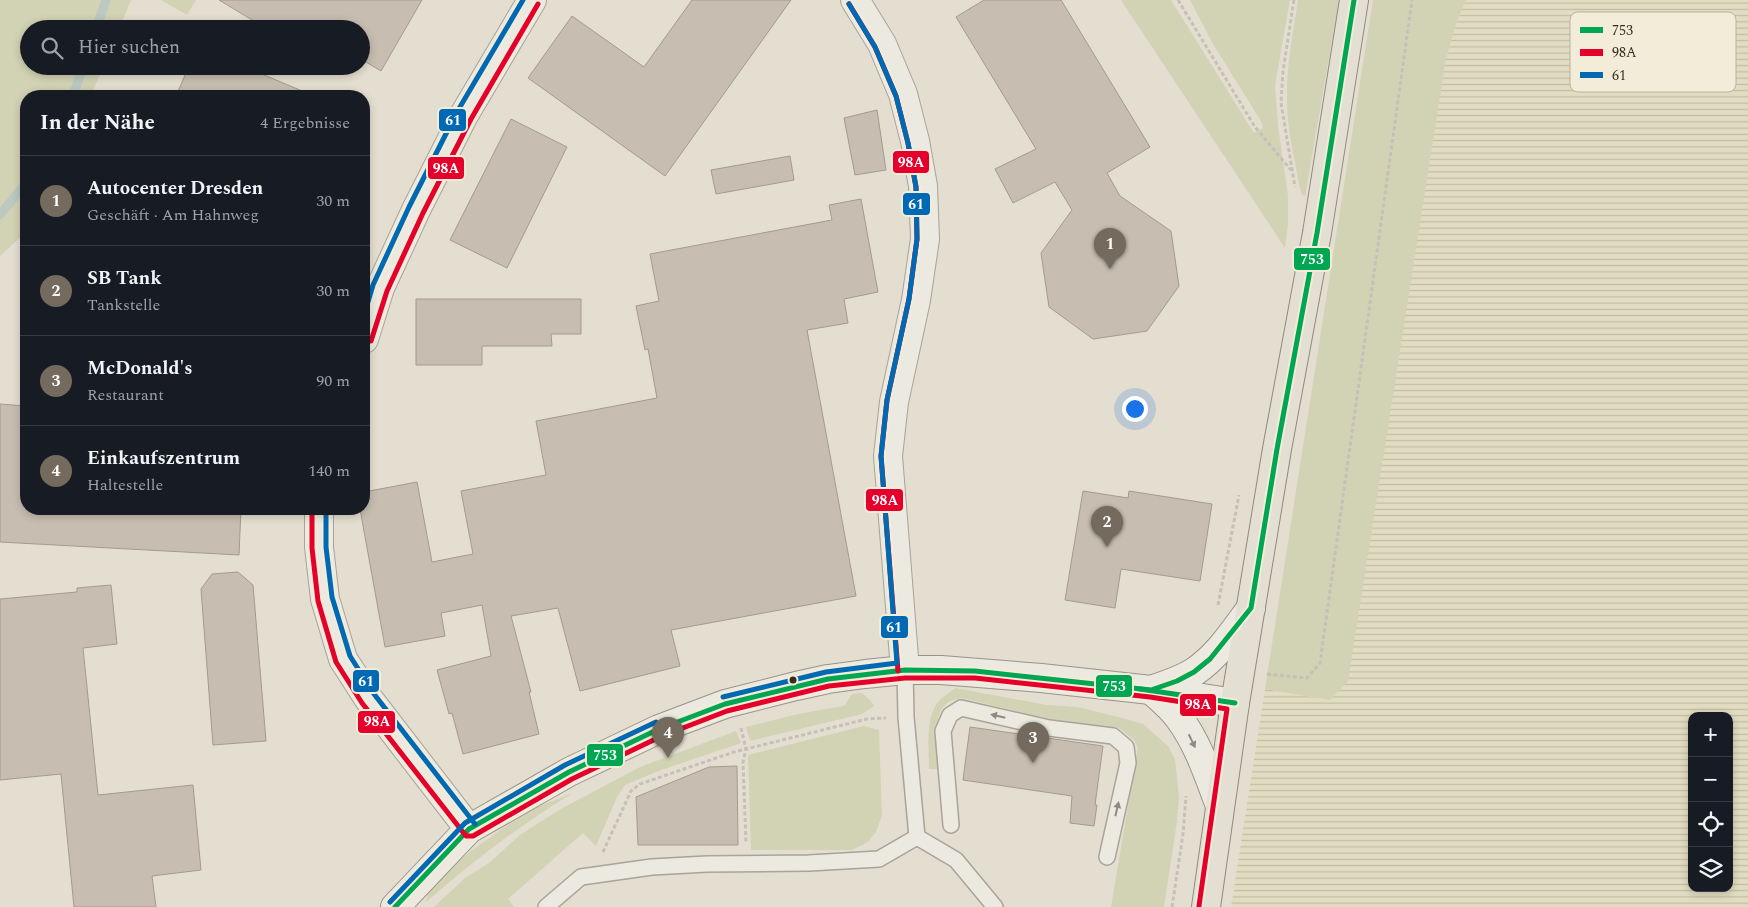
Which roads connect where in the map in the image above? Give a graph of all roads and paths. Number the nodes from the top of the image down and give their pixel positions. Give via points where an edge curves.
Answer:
1 (532, 0) edge
2 (855, 0) edge
3 (1178, 0) edge
4 (1294, 0) edge
5 (1354, 0) edge
6 (1412, 0) edge
7 (1292, 171) junction
8 (1296, 194) dead end
9 (370, 320) edge
10 (319, 515) edge
11 (1251, 608) junction
12 (904, 670) junction
13 (1267, 674) dead end
14 (1151, 690) junction
15 (1235, 703) junction
16 (906, 717) junction
17 (740, 725) dead end
18 (746, 750) junction
19 (1186, 789) dead end
20 (1220, 806) junction
21 (951, 825) dead end
22 (469, 829) junction
23 (917, 837) junction
24 (1106, 857) dead end
25 (747, 864) junction
26 (592, 875) junction
27 (395, 907) edge
28 (546, 907) edge
29 (995, 907) edge
30 (1172, 907) edge
31 (1206, 907) edge

1 - 9 street via 464,115 380,288
2 - 12 street via 882,44 903,94 923,186 925,239 916,300 894,402 888,456
3 - 7 path via 1255,127
4 - 7 path via 1281,103
5 - 11 main road
6 - 13 path via 1320,663 1307,678
7 - 8 path
10 - 22 street via 325,599 343,659 368,698
11 - 14 street via 1210,659 1194,672
11 - 15 main road
12 - 14 street via 975,672
12 - 16 lane
12 - 22 street via 828,679 725,704 659,729 569,772
14 - 15 street
14 -> 20 street via 1188,731
15 - 20 main road
16 - 18 path via 867,719
16 - 23 lane
17 - 18 path
18 - 25 path via 743,762
18 - 26 path via 634,788
19 - 30 path
20 - 31 main road
24 -> 21 lane via 1128,763 1126,747 1113,736 1049,728 961,708 950,716 943,730
22 - 27 street
23 - 25 lane via 879,859
23 - 29 lane via 956,860
25 - 26 lane via 652,867
26 - 28 lane via 581,877

